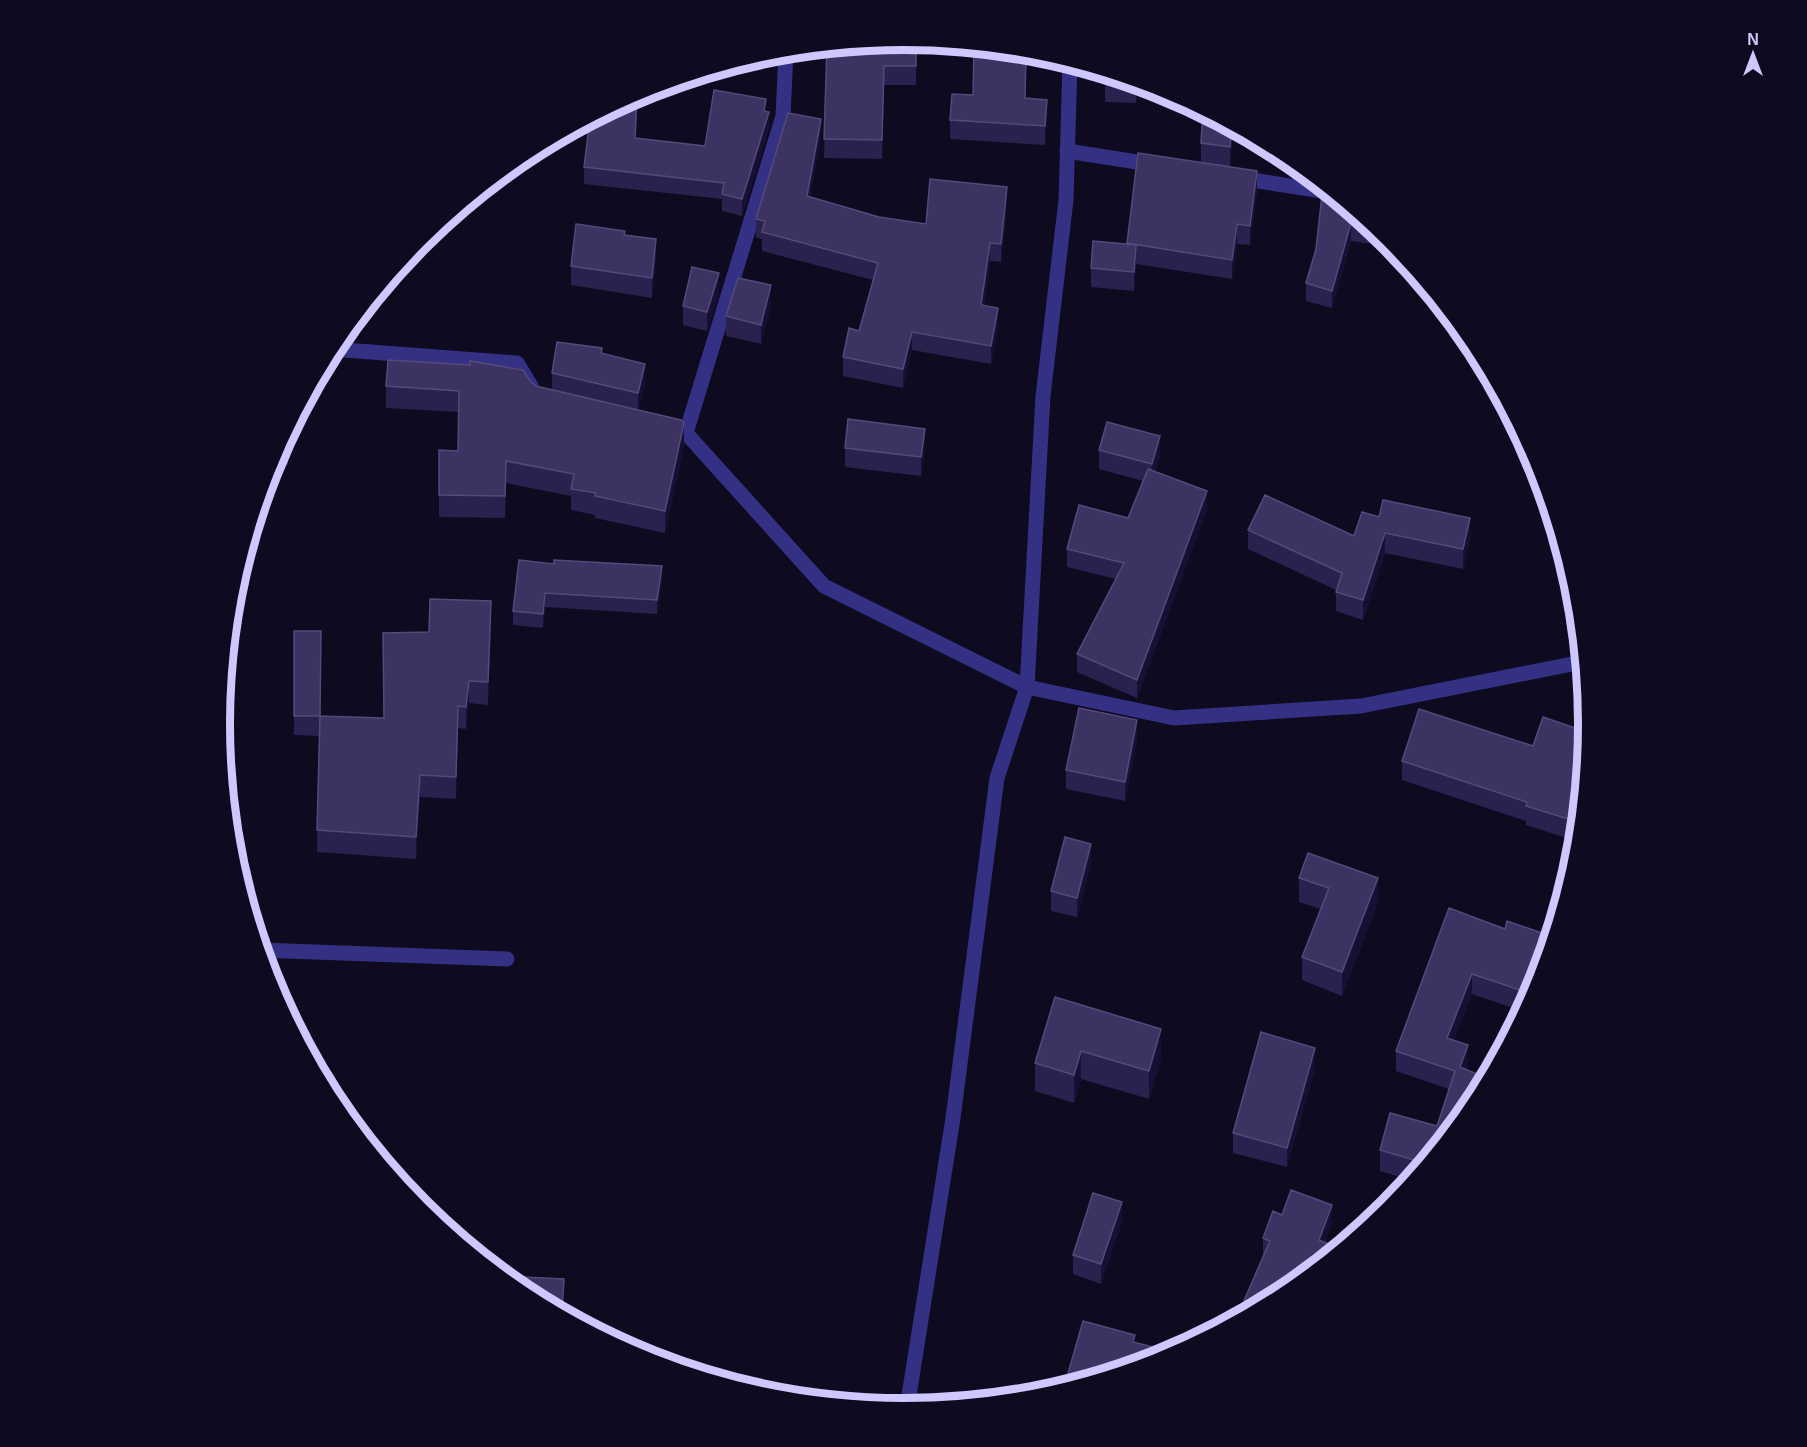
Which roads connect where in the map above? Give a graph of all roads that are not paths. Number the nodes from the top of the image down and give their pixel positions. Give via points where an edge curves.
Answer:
1 (786, 60) edge
2 (1070, 70) edge
3 (1067, 151) junction
4 (1170, 167) edge
5 (1227, 176) edge
6 (1315, 190) edge
7 (342, 350) edge
8 (538, 398) edge
9 (652, 425) edge
10 (686, 434) junction
11 (1575, 663) edge
12 (1027, 687) junction
13 (269, 950) edge
14 (507, 959) dead end
15 (909, 1398) edge

1 - 10 street via 783,116
2 - 3 street
3 - 4 street
3 - 12 street via 1066,200 1043,396
5 - 6 street
7 - 8 street via 517,363
9 - 10 street
10 - 12 street via 824,586
11 - 12 street via 1361,706 1174,718
12 - 15 street via 997,778 953,1118
13 - 14 street

